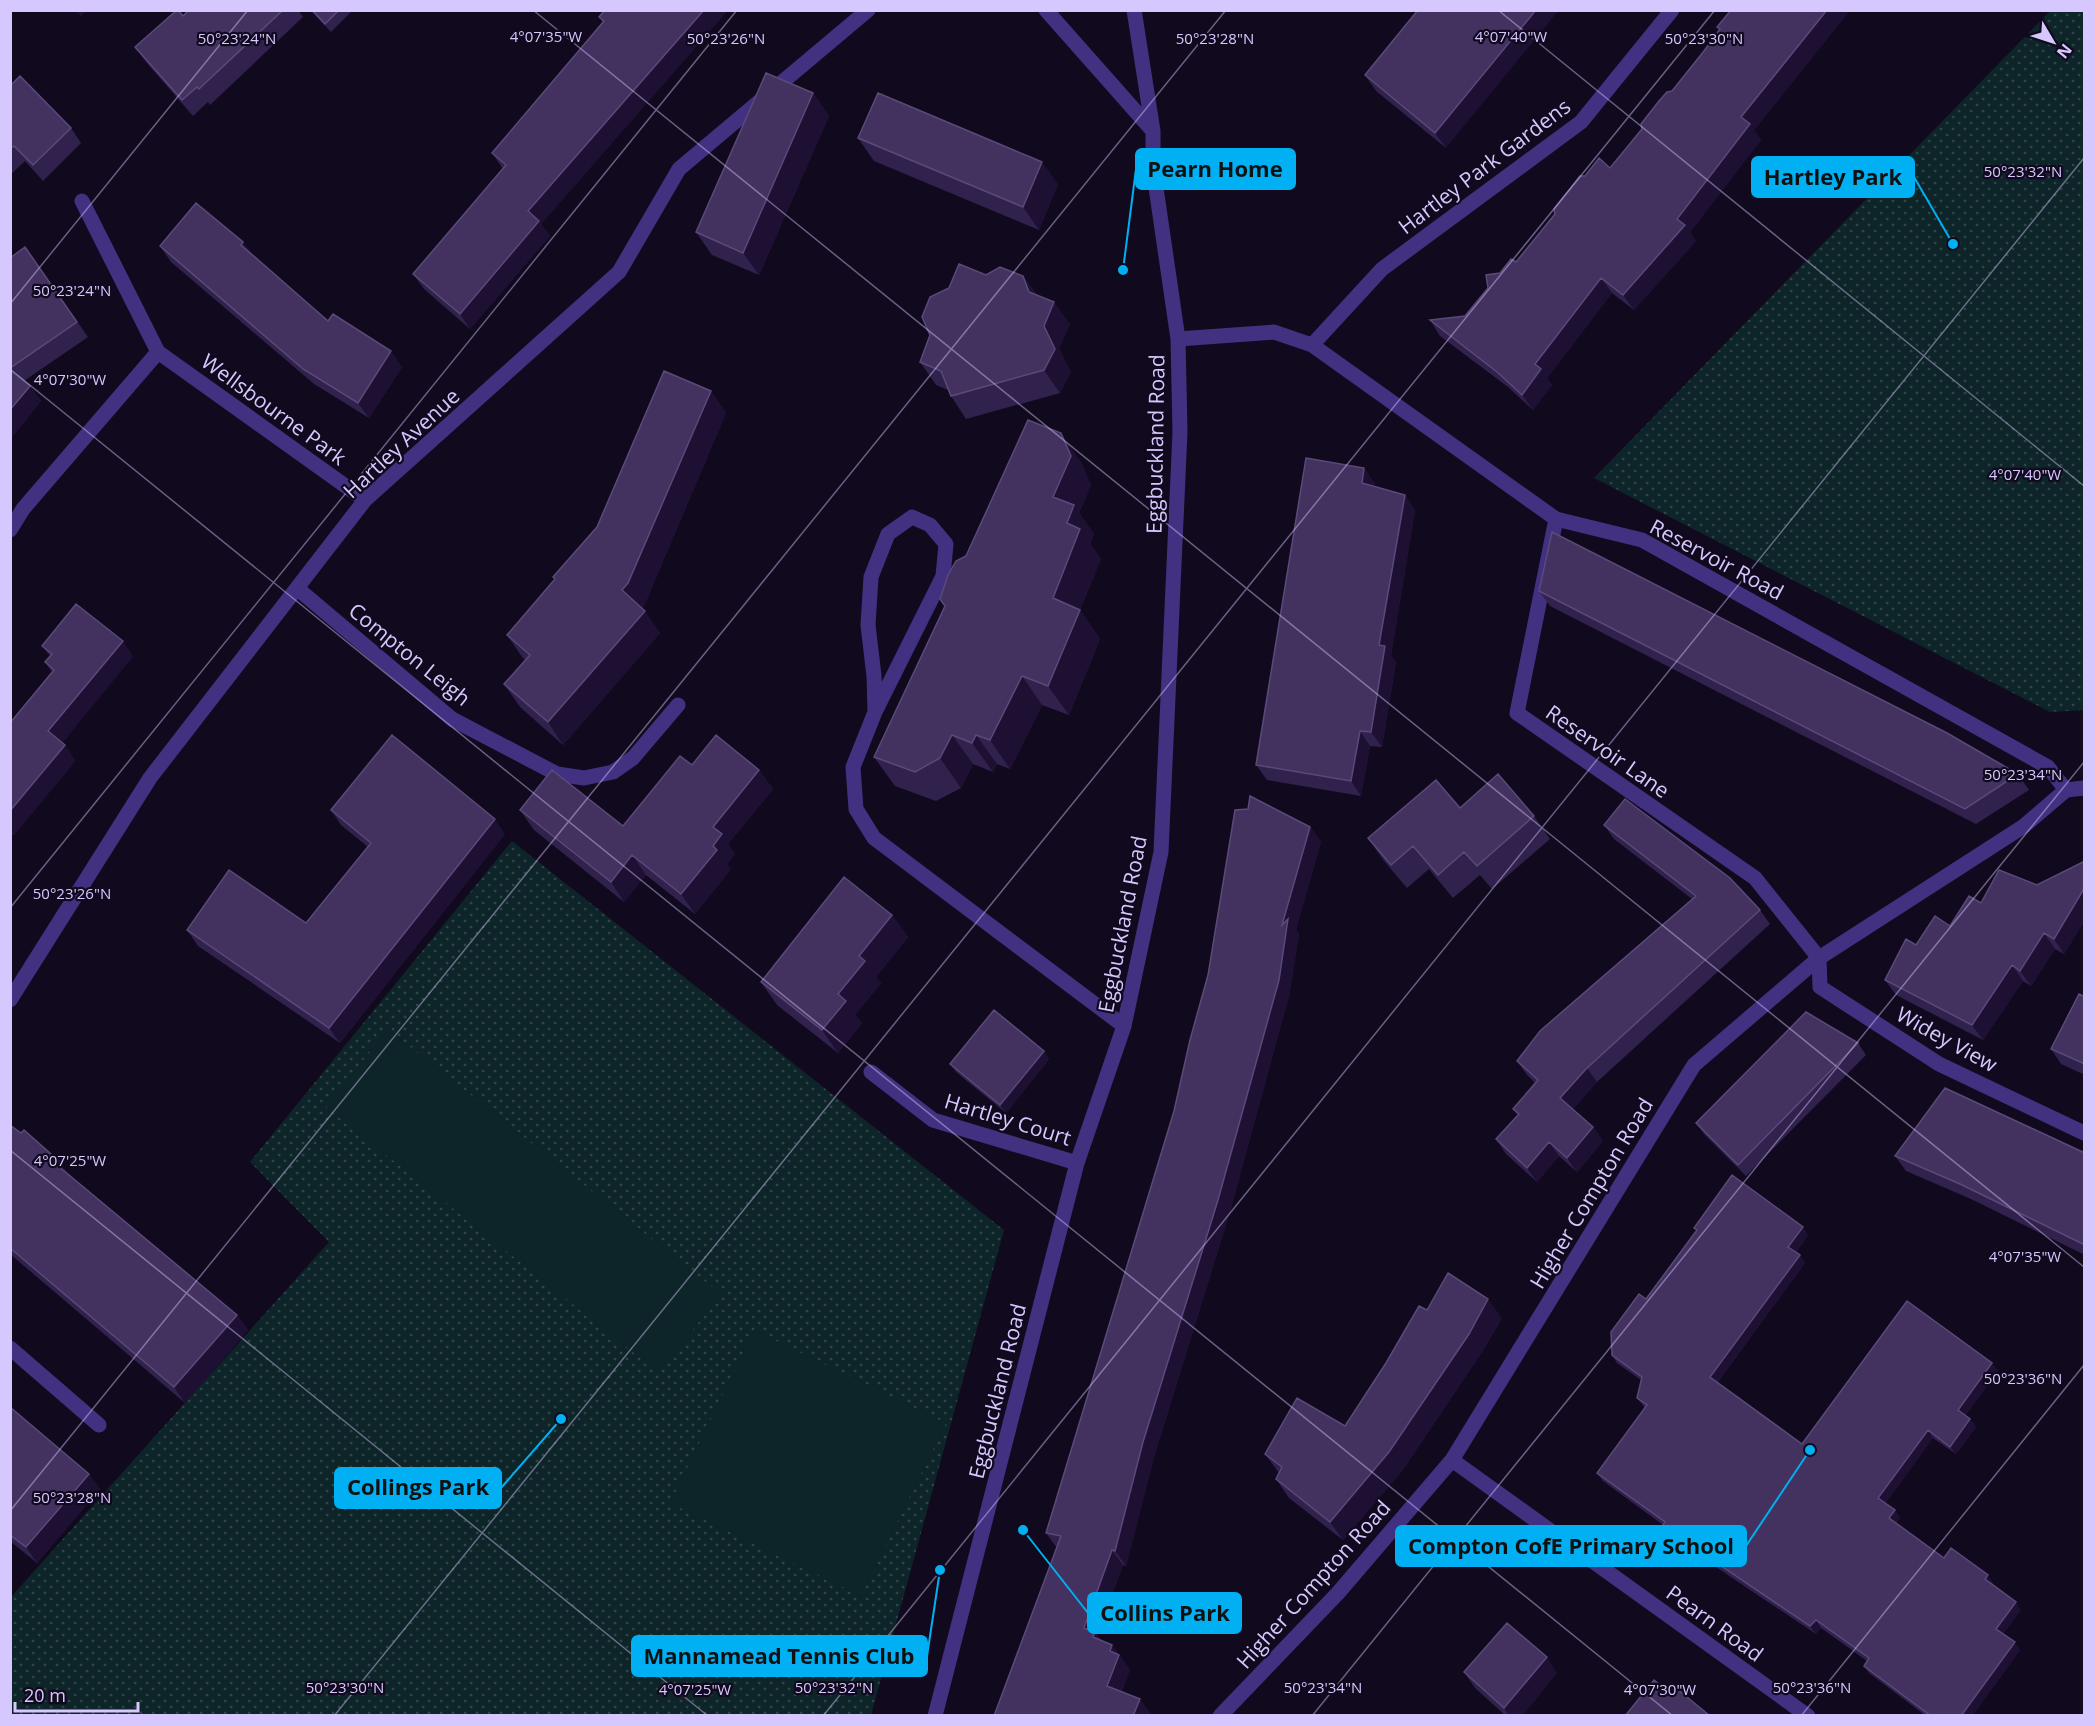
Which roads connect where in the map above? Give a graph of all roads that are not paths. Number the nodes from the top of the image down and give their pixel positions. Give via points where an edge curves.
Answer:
1 (868, 10) edge
2 (1046, 10) edge
3 (1134, 10) edge
4 (1672, 10) edge
5 (1153, 131) junction
6 (82, 201) dead end
7 (1178, 339) junction
8 (1312, 345) junction
9 (158, 352) junction
10 (365, 500) junction
11 (1556, 519) junction
12 (10, 530) edge
13 (298, 589) junction
14 (678, 705) dead end
15 (875, 712) junction
16 (2085, 788) edge
17 (2066, 790) junction
18 (1819, 958) junction
19 (10, 1000) edge
20 (1124, 1026) junction
21 (871, 1072) dead end
22 (2085, 1133) edge
23 (1077, 1163) junction
24 (10, 1348) edge
25 (99, 1425) dead end
26 (1452, 1460) junction
27 (935, 1716) edge
28 (1220, 1716) edge
29 (1808, 1716) edge

1 - 10 street, Hartley Avenue via 679,169 620,272
2 - 5 street
3 - 5 street, Eggbuckland Road
4 - 8 street, Hartley Park Gardens via 1581,122 1382,269
5 - 7 street, Eggbuckland Road via 1153,167
6 - 9 street, Wellsbourne Park
7 - 8 street, Reservoir Road via 1274,332
7 - 20 street, Eggbuckland Road via 1180,432 1161,852
8 - 11 street, Reservoir Road
9 - 10 street, Wellsbourne Park
9 - 12 street via 23,509
10 - 13 street, Hartley Avenue
11 - 17 street, Reservoir Road via 1642,540 2048,767
11 - 18 street, Reservoir Lane via 1517,713 1755,878
13 - 14 street, Compton Leigh via 452,719 557,774 584,778 613,772 633,758
13 - 19 street, Hartley Avenue via 150,778
15 - 15 street via 868,625 871,577 888,534 912,517 930,525 946,544 943,576
15 - 20 street via 853,767 855,809 874,838
16 - 17 street
17 - 18 street, Higher Compton Road via 2018,830
18 - 22 street, Widey View via 1820,987 1939,1064
18 - 26 street, Higher Compton Road via 1694,1065
20 - 23 street, Eggbuckland Road
21 - 23 street, Hartley Court via 933,1120
23 - 27 street, Eggbuckland Road
24 - 25 street
26 - 28 street, Higher Compton Road via 1338,1593
26 - 29 street, Pearn Road

